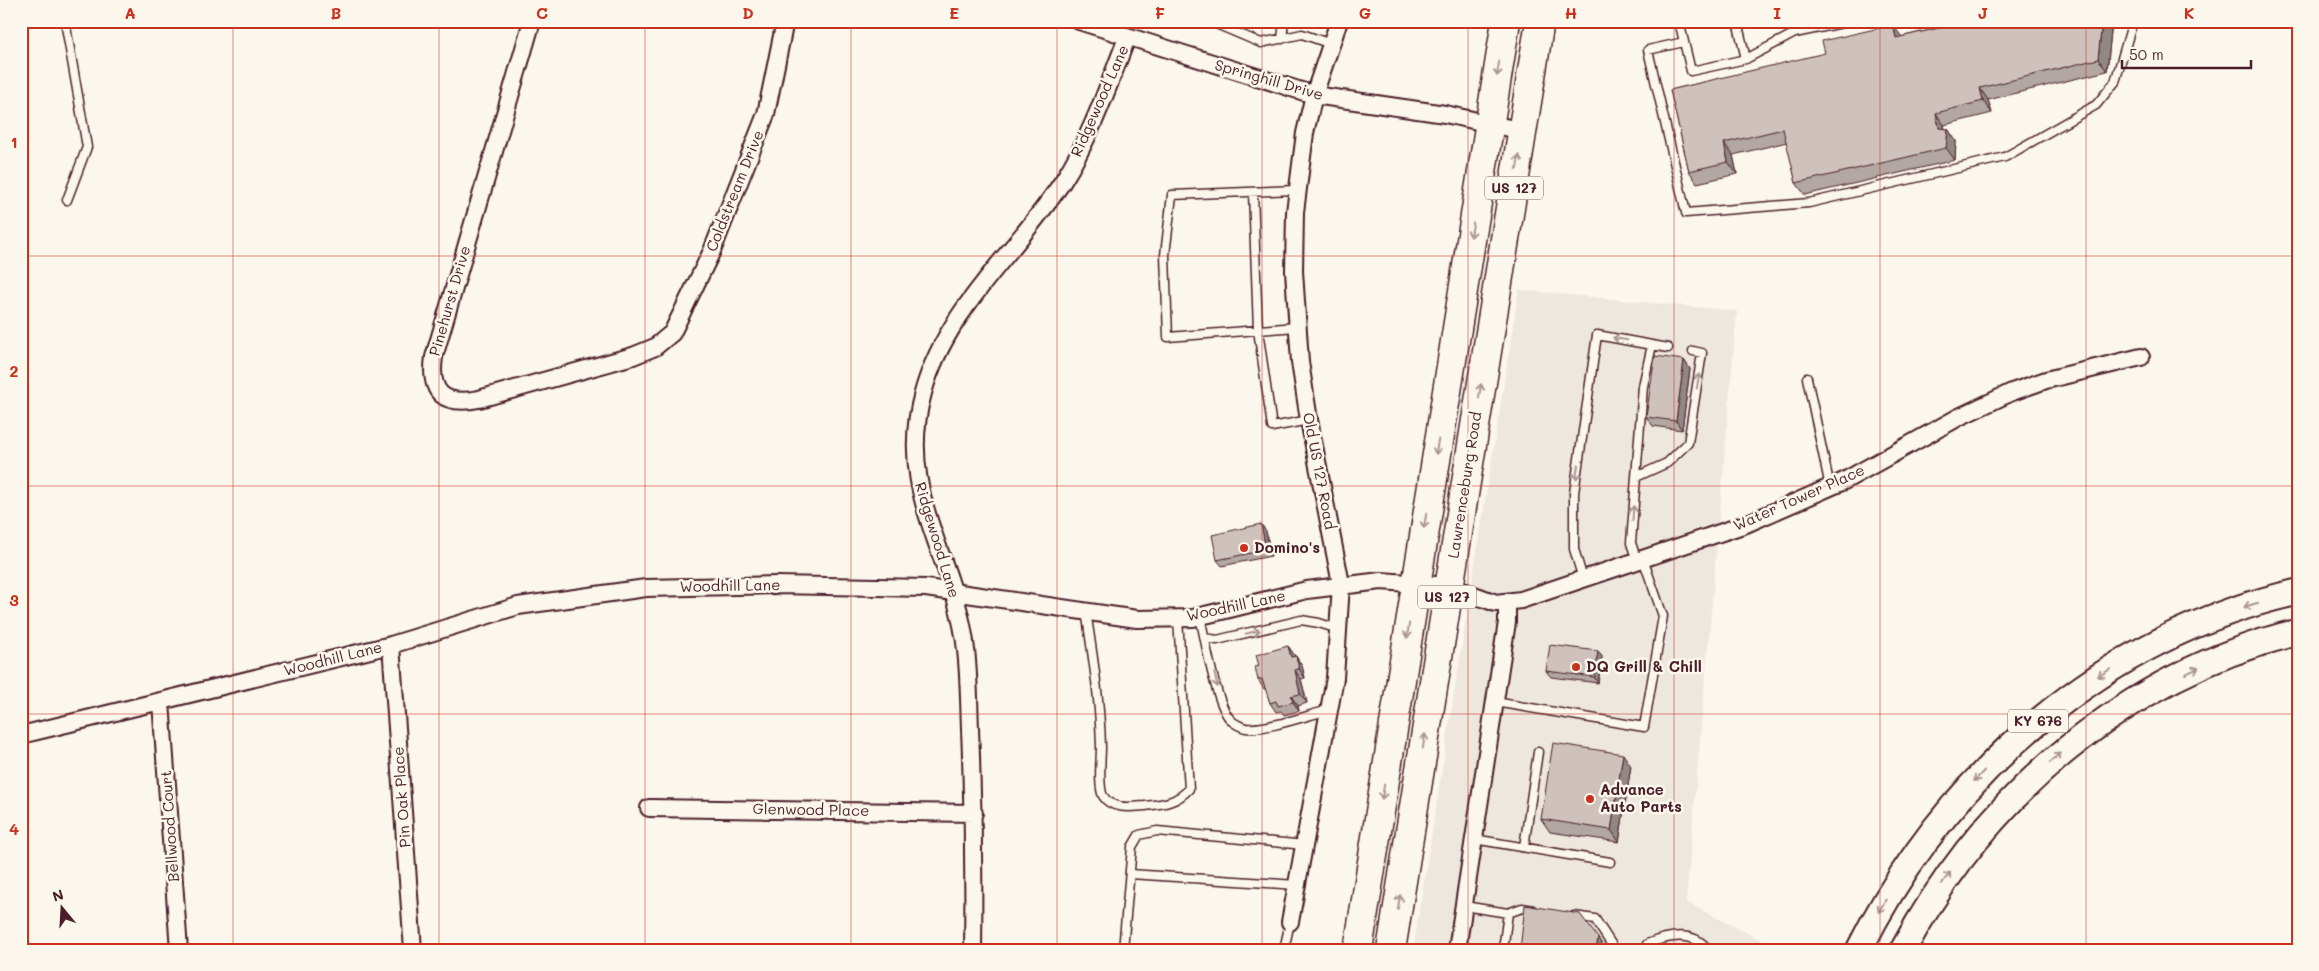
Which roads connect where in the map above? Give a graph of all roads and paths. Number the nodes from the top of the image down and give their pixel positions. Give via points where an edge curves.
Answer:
1 (64, 21) edge
2 (532, 21) edge
3 (785, 21) edge
4 (1078, 21) edge
5 (1209, 21) edge
6 (1284, 21) edge
7 (1339, 21) edge
8 (1506, 21) edge
9 (1540, 21) edge
10 (1679, 21) edge
11 (1737, 21) edge
12 (1793, 21) edge
13 (1852, 21) edge
14 (2133, 21) edge
15 (1795, 33) junction
16 (1127, 38) junction
17 (1282, 39) junction
18 (1684, 42) junction
19 (1331, 44) junction
20 (1746, 60) junction
21 (1314, 95) junction
22 (1489, 124) junction
23 (1523, 131) junction
24 (1297, 190) junction
25 (1253, 192) junction
26 (67, 200) dead end
27 (1297, 327) junction
28 (1258, 330) junction
29 (1652, 345) junction
30 (655, 347) joint
31 (1668, 348) dead end
32 (1694, 351) dead end
33 (2142, 357) dead end
34 (1807, 378) dead end
35 (1309, 420) junction
36 (1636, 477) junction
37 (1830, 487) junction
38 (1640, 560) junction
39 (1583, 579) junction
40 (1415, 583) junction
41 (1341, 584) junction
42 (1449, 586) junction
43 (954, 591) junction
44 (2298, 592) edge
45 (1507, 602) junction
46 (1086, 611) junction
47 (1200, 616) junction
48 (1178, 619) junction
49 (1338, 629) junction
50 (2298, 632) edge
51 (1205, 638) junction
52 (391, 645) junction
53 (160, 702) junction
54 (1495, 702) junction
55 (1329, 710) junction
56 (21, 734) edge
57 (1538, 752) dead end
58 (649, 808) dead end
59 (974, 813) junction
60 (1474, 839) junction
61 (1304, 845) junction
62 (1524, 847) junction
63 (1610, 862) dead end
64 (1130, 874) junction
65 (1297, 885) junction
66 (1464, 906) junction
67 (1540, 911) edge
68 (1508, 913) junction
69 (1567, 915) edge
70 (1290, 922) joint
71 (179, 950) edge
72 (413, 950) edge
73 (973, 950) edge
74 (1123, 950) edge
75 (1284, 950) edge
76 (1358, 950) edge
77 (1391, 950) edge
78 (1457, 950) edge
79 (1503, 950) edge
80 (1615, 950) edge
81 (1646, 950) edge
82 (1708, 950) edge
83 (1859, 950) edge
84 (1903, 950) edge

1 - 26 lane via 87,146
2 - 30 street, Pinehurst Drive via 438,339 433,383 445,397 466,401 633,356
3 - 30 street, Coldstream Drive via 766,114 712,251 672,333
4 - 16 street, Springhill Drive
5 - 17 lane via 1261,44
6 - 17 lane
7 - 19 street, Old US 127 Road
8 -> 22 highway, US 127
9 - 23 highway, Lawrenceburg Road / US 127
10 - 18 lane
11 - 20 lane
12 - 15 lane
13 - 15 lane
14 - 18 lane via 2115,82 2096,105 2005,156 1808,204 1686,213 1648,50
15 - 20 lane
16 - 21 street, Springhill Drive
16 - 43 street, Ridgewood Lane via 1098,113 1062,181 959,314 928,375 916,433 918,476 928,521
17 - 19 lane via 1302,34
18 - 20 lane via 1691,71
19 - 21 street, Old US 127 Road
21 - 22 street, Springhill Drive via 1402,107
21 - 24 street, Old US 127 Road
22 - 23 street, Springhill Drive
22 -> 40 highway, US 127
42 -> 23 highway, Lawrenceburg Road / US 127
24 - 25 lane
24 - 27 street, Old US 127 Road via 1294,271
25 - 28 lane
25 - 28 lane via 1172,195 1164,255 1168,336
27 - 28 lane
27 - 35 street, Old US 127 Road
28 - 35 lane via 1272,427
29 - 31 lane
29 - 36 lane via 1643,386
29 -> 39 lane via 1597,335 1574,493 1574,549
36 -> 32 lane via 1667,464 1688,443 1702,353
33 - 37 street, Water Tower Place via 2046,380 2012,392
34 - 37 lane
35 - 41 street, Old US 127 Road
38 -> 36 lane via 1631,543
37 - 38 street, Water Tower Place via 1746,524
38 - 39 street, Water Tower Place
38 - 54 lane via 1663,616 1644,727
39 - 45 street, Water Tower Place
40 - 41 street, Woodhill Lane
40 - 42 street, Woodhill Lane
40 -> 76 highway, US 127
41 - 47 street, Woodhill Lane
41 - 49 street, Old US 127 Road
42 - 45 street, Water Tower Place via 1496,603
77 -> 42 highway, Lawrenceburg Road / US 127
43 - 46 street, Woodhill Lane
43 - 52 street, Woodhill Lane via 777,584 646,588 518,606
43 - 59 street, Ridgewood Lane via 966,649
44 -> 83 main road, KY 676 via 2236,609 2147,648 2104,673 2024,732 1968,788 1924,841
45 - 54 street
46 - 48 street, Woodhill Lane via 1137,619
46 - 48 lane via 1100,710 1100,787 1109,802 1118,806 1168,804 1189,789
47 - 48 street, Woodhill Lane
47 - 51 lane
51 -> 49 lane via 1217,640 1301,620
49 - 55 street, Old US 127 Road
84 -> 50 main road, KY 676 via 1937,890 1964,854 1993,818 2062,752 2102,722 2188,672 2235,652
51 -> 55 lane via 1224,710 1236,723 1245,728 1260,728
52 - 53 street, Woodhill Lane
52 - 72 street, Pin Oak Place
53 - 56 street, Woodhill Lane
53 - 71 street, Bellwood Court
54 - 60 street
55 - 61 street, Old US 127 Road
57 - 62 lane
58 - 59 street, Glenwood Place
59 - 73 street, Ridgewood Lane
60 - 62 lane
60 - 66 street
61 - 64 lane via 1157,831 1139,835 1132,847
61 - 65 street, Old US 127 Road
62 - 63 lane
64 - 65 lane
64 - 74 lane
65 - 70 street, Old US 127 Road
66 - 68 lane
66 - 78 street
67 - 68 lane via 1522,908
68 - 79 lane
69 - 80 lane via 1595,919
70 - 75 lane
81 - 82 lane via 1647,944 1666,936 1687,937 1703,943

